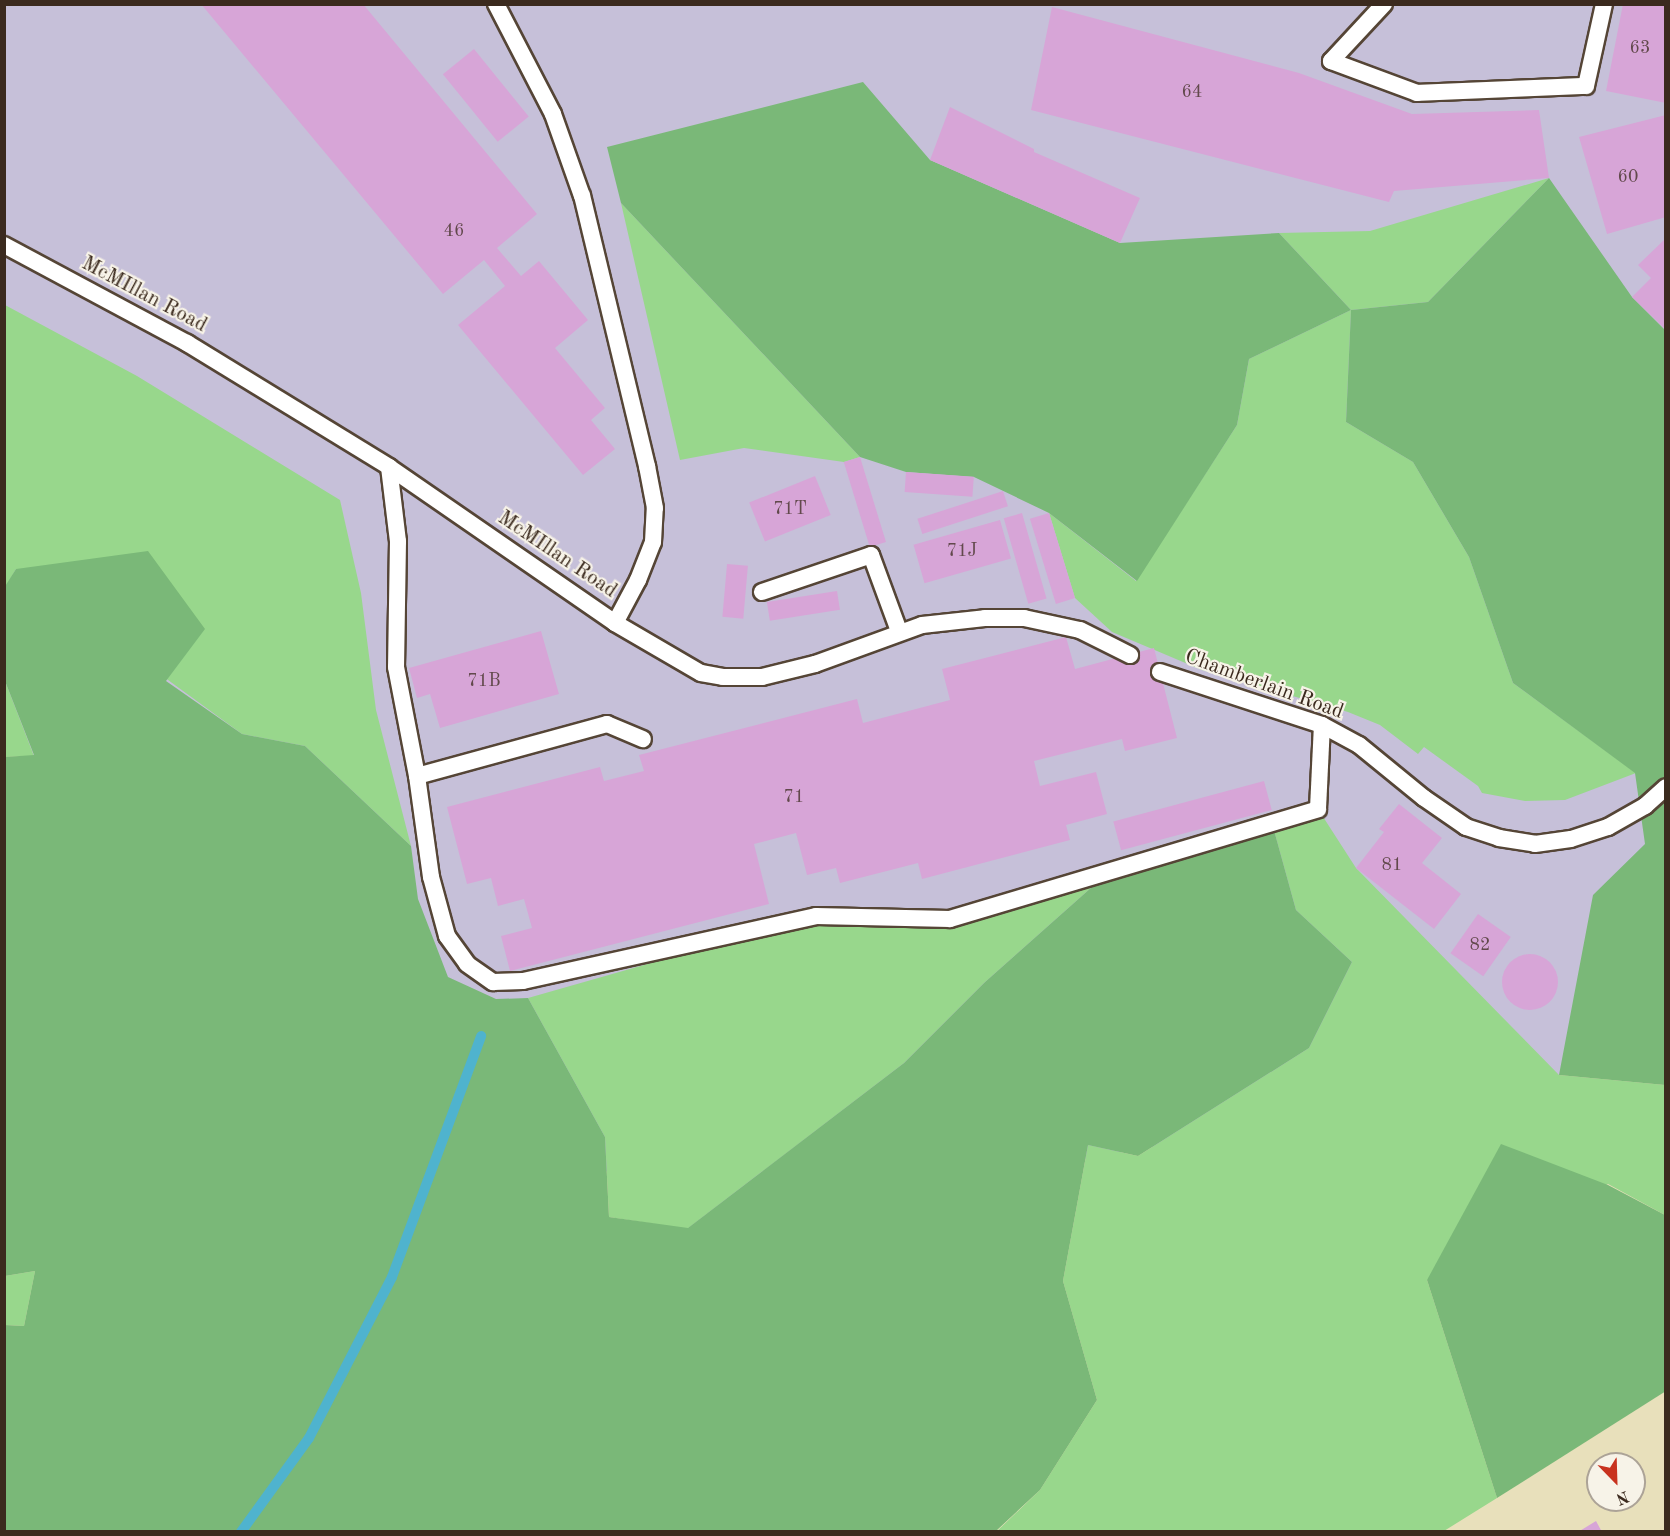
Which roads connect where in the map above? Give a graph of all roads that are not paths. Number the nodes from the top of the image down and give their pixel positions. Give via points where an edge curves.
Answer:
1 (496, 4) edge
2 (1384, 4) edge
3 (1604, 4) edge
4 (4, 245) edge
5 (389, 467) junction
6 (762, 592) dead end
7 (615, 623) junction
8 (899, 632) junction
9 (1130, 655) dead end
10 (1160, 672) dead end
11 (1322, 725) junction
12 (643, 739) dead end
13 (417, 776) junction
14 (1665, 787) edge

1 - 7 lane, McMIllan Road via 553,114 582,196 647,466 655,508 653,542
2 - 3 lane via 1331,61 1417,93 1586,86
4 - 5 lane, McMIllan Road via 187,343
5 - 7 lane, McMIllan Road
5 - 13 lane via 398,541 396,668
6 - 8 lane via 871,555
7 - 8 lane via 700,672 723,676 762,676 815,664
8 - 9 lane via 922,625 975,619 1024,618 1080,630
10 - 11 lane, Chamberlain Road
11 - 13 lane via 1318,809 951,919 816,916 524,981 493,982 468,964 447,936 431,877
11 - 14 lane, Chamberlain Road via 1359,745 1466,827 1499,838 1535,844 1571,839 1608,827 1645,806
12 - 13 lane via 607,724

